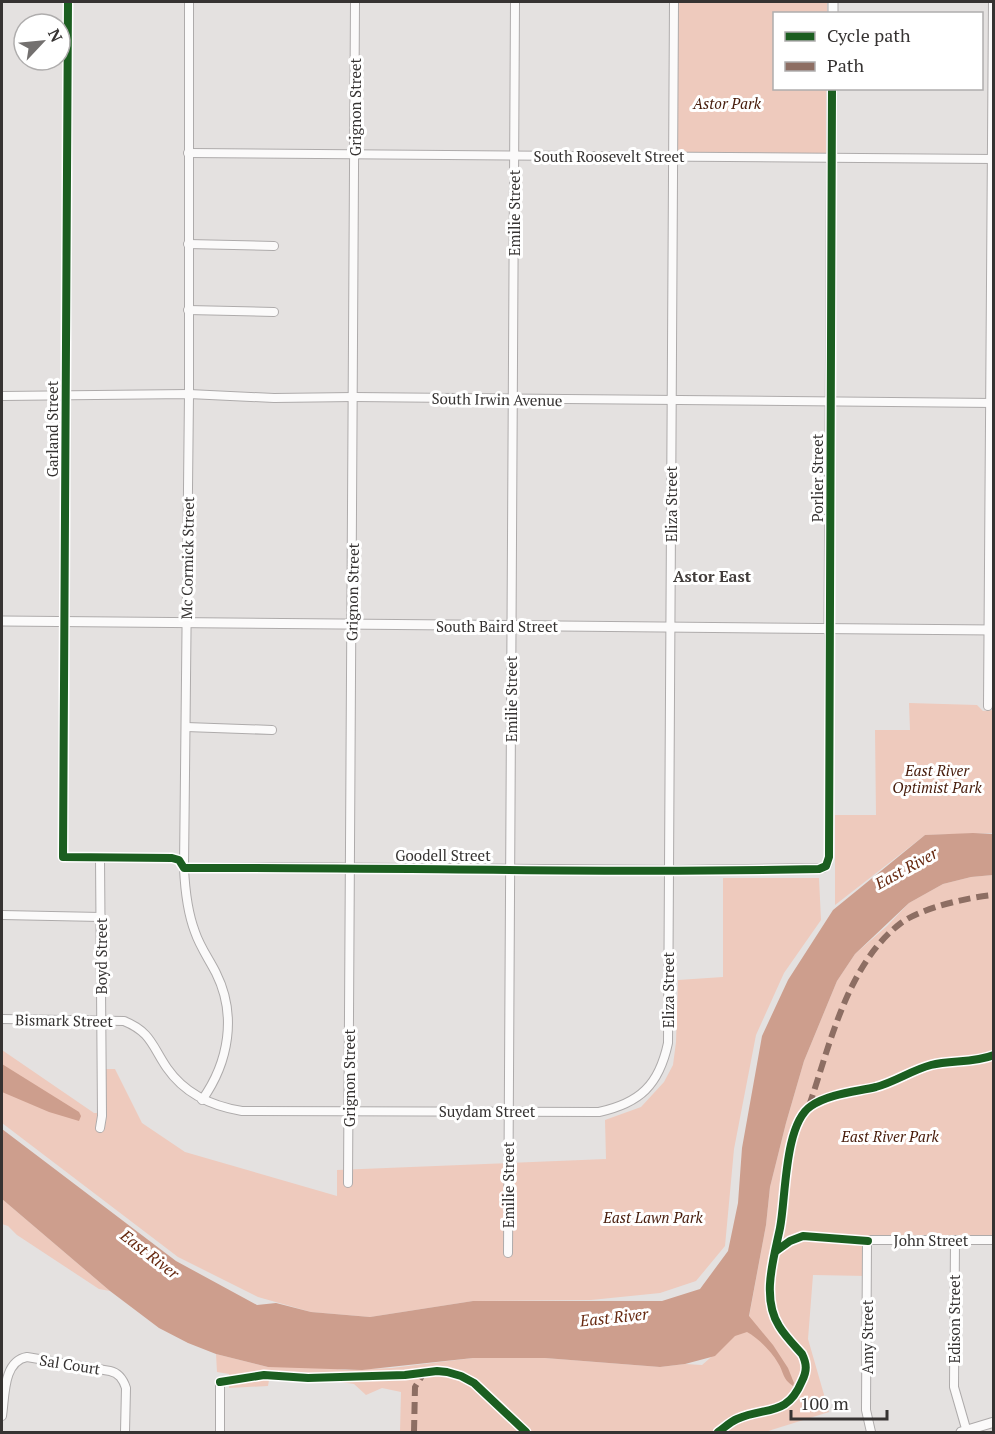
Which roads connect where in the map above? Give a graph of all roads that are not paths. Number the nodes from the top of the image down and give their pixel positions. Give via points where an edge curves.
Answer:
1 (68, 2) edge
2 (189, 2) edge
3 (355, 2) edge
4 (514, 2) edge
5 (674, 2) edge
6 (993, 2) edge
7 (832, 90) edge
8 (188, 153) junction
9 (355, 154) junction
10 (514, 156) junction
11 (673, 157) junction
12 (832, 158) junction
13 (993, 159) edge
14 (188, 244) junction
15 (274, 246) dead end
16 (188, 309) junction
17 (274, 312) dead end
18 (189, 394) junction
19 (66, 395) junction
20 (2, 396) edge
21 (354, 397) junction
22 (512, 400) junction
23 (671, 401) junction
24 (831, 402) junction
25 (992, 403) edge
26 (2, 621) edge
27 (65, 622) junction
28 (186, 622) junction
29 (352, 625) junction
30 (511, 626) junction
31 (670, 628) junction
32 (829, 629) junction
33 (991, 630) edge
34 (988, 706) dead end
35 (186, 727) junction
36 (272, 730) dead end
37 (63, 857) joint
38 (100, 857) junction
39 (826, 866) joint
40 (184, 868) junction
41 (351, 868) junction
42 (510, 869) junction
43 (669, 870) junction
44 (2, 915) edge
45 (100, 917) junction
46 (2, 1019) edge
47 (101, 1020) junction
48 (668, 1043) joint
49 (202, 1100) junction
50 (270, 1110) joint
51 (349, 1110) junction
52 (508, 1111) junction
53 (100, 1128) dead end
54 (348, 1184) dead end
55 (868, 1240) joint
56 (955, 1240) junction
57 (993, 1240) edge
58 (508, 1253) dead end
59 (220, 1382) dead end
60 (2, 1416) edge
61 (993, 1422) edge
62 (125, 1432) edge
63 (220, 1432) edge
64 (872, 1432) edge
65 (965, 1432) edge

1 - 19 street, Garland Street
2 - 8 street, Mc Cormick Street
3 - 9 street, Grignon Street
4 - 10 street, Emilie Street
5 - 11 street, Eliza Street
6 - 13 street
7 - 12 street, Porlier Street
8 - 9 street, South Roosevelt Street
8 - 14 street, Mc Cormick Street
9 - 10 street, South Roosevelt Street
9 - 21 street, Grignon Street
10 - 11 street, South Roosevelt Street
10 - 22 street, Emilie Street
11 - 12 street, South Roosevelt Street
11 - 23 street, Eliza Street
12 - 13 street, South Roosevelt Street
12 - 24 street, Porlier Street
13 - 25 street
14 - 15 street
14 - 16 street, Mc Cormick Street
16 - 17 street
16 - 18 street, Mc Cormick Street
18 - 19 street, South Irwin Avenue
18 - 21 street, South Irwin Avenue
18 - 28 street, Mc Cormick Street
19 - 20 street, South Irwin Avenue
19 - 27 street, Garland Street
21 - 22 street, South Irwin Avenue
21 - 29 street, Grignon Street
22 - 23 street, South Irwin Avenue
22 - 30 street, Emilie Street
23 - 24 street, South Irwin Avenue
23 - 31 street, Eliza Street
24 - 25 street, South Irwin Avenue
24 - 32 street, Porlier Street
25 - 33 street
26 - 27 street, South Baird Street
27 - 28 street, South Baird Street
27 - 37 street, Garland Street
28 - 29 street, South Baird Street
28 - 35 street, Mc Cormick Street
29 - 30 street, South Baird Street
29 - 41 street, Grignon Street
30 - 31 street, South Baird Street
30 - 42 street, Emilie Street
31 - 32 street, South Baird Street
31 - 43 street, Eliza Street
32 - 33 street, South Baird Street
32 - 39 street, Porlier Street
33 - 34 street
35 - 36 street
35 - 40 street, Mc Cormick Street
37 - 38 street, Goodell Street
38 - 40 street, Goodell Street via 172,858
38 - 45 street, Boyd Street
39 - 43 street, Goodell Street
40 - 41 street, Goodell Street
40 - 49 street, Mc Cormick Street via 190,917 221,985 227,1011 223,1060
41 - 42 street, Goodell Street
41 - 51 street, Grignon Street
42 - 43 street, Goodell Street
42 - 52 street, Emilie Street
43 - 48 street, Eliza Street
44 - 45 street
45 - 47 street, Boyd Street
46 - 47 street, Bismark Street
47 - 49 street, Bismark Street via 124,1021 141,1030 172,1075
47 - 53 street, Boyd Street
48 - 52 street, Suydam Street via 655,1080 618,1108 599,1112
49 - 50 street, Bismark Street via 227,1108
50 - 51 street, Suydam Street
51 - 52 street, Suydam Street
51 - 54 street, Grignon Street
52 - 58 street, Emilie Street
55 - 56 street, John Street
55 - 64 street, Amy Street via 866,1410
56 - 57 street, John Street
56 - 65 street, Edison Street via 954,1387
59 - 63 street
60 - 62 street, Sal Court via 9,1370 17,1360 27,1357 110,1371 122,1378 126,1388
61 - 65 street

